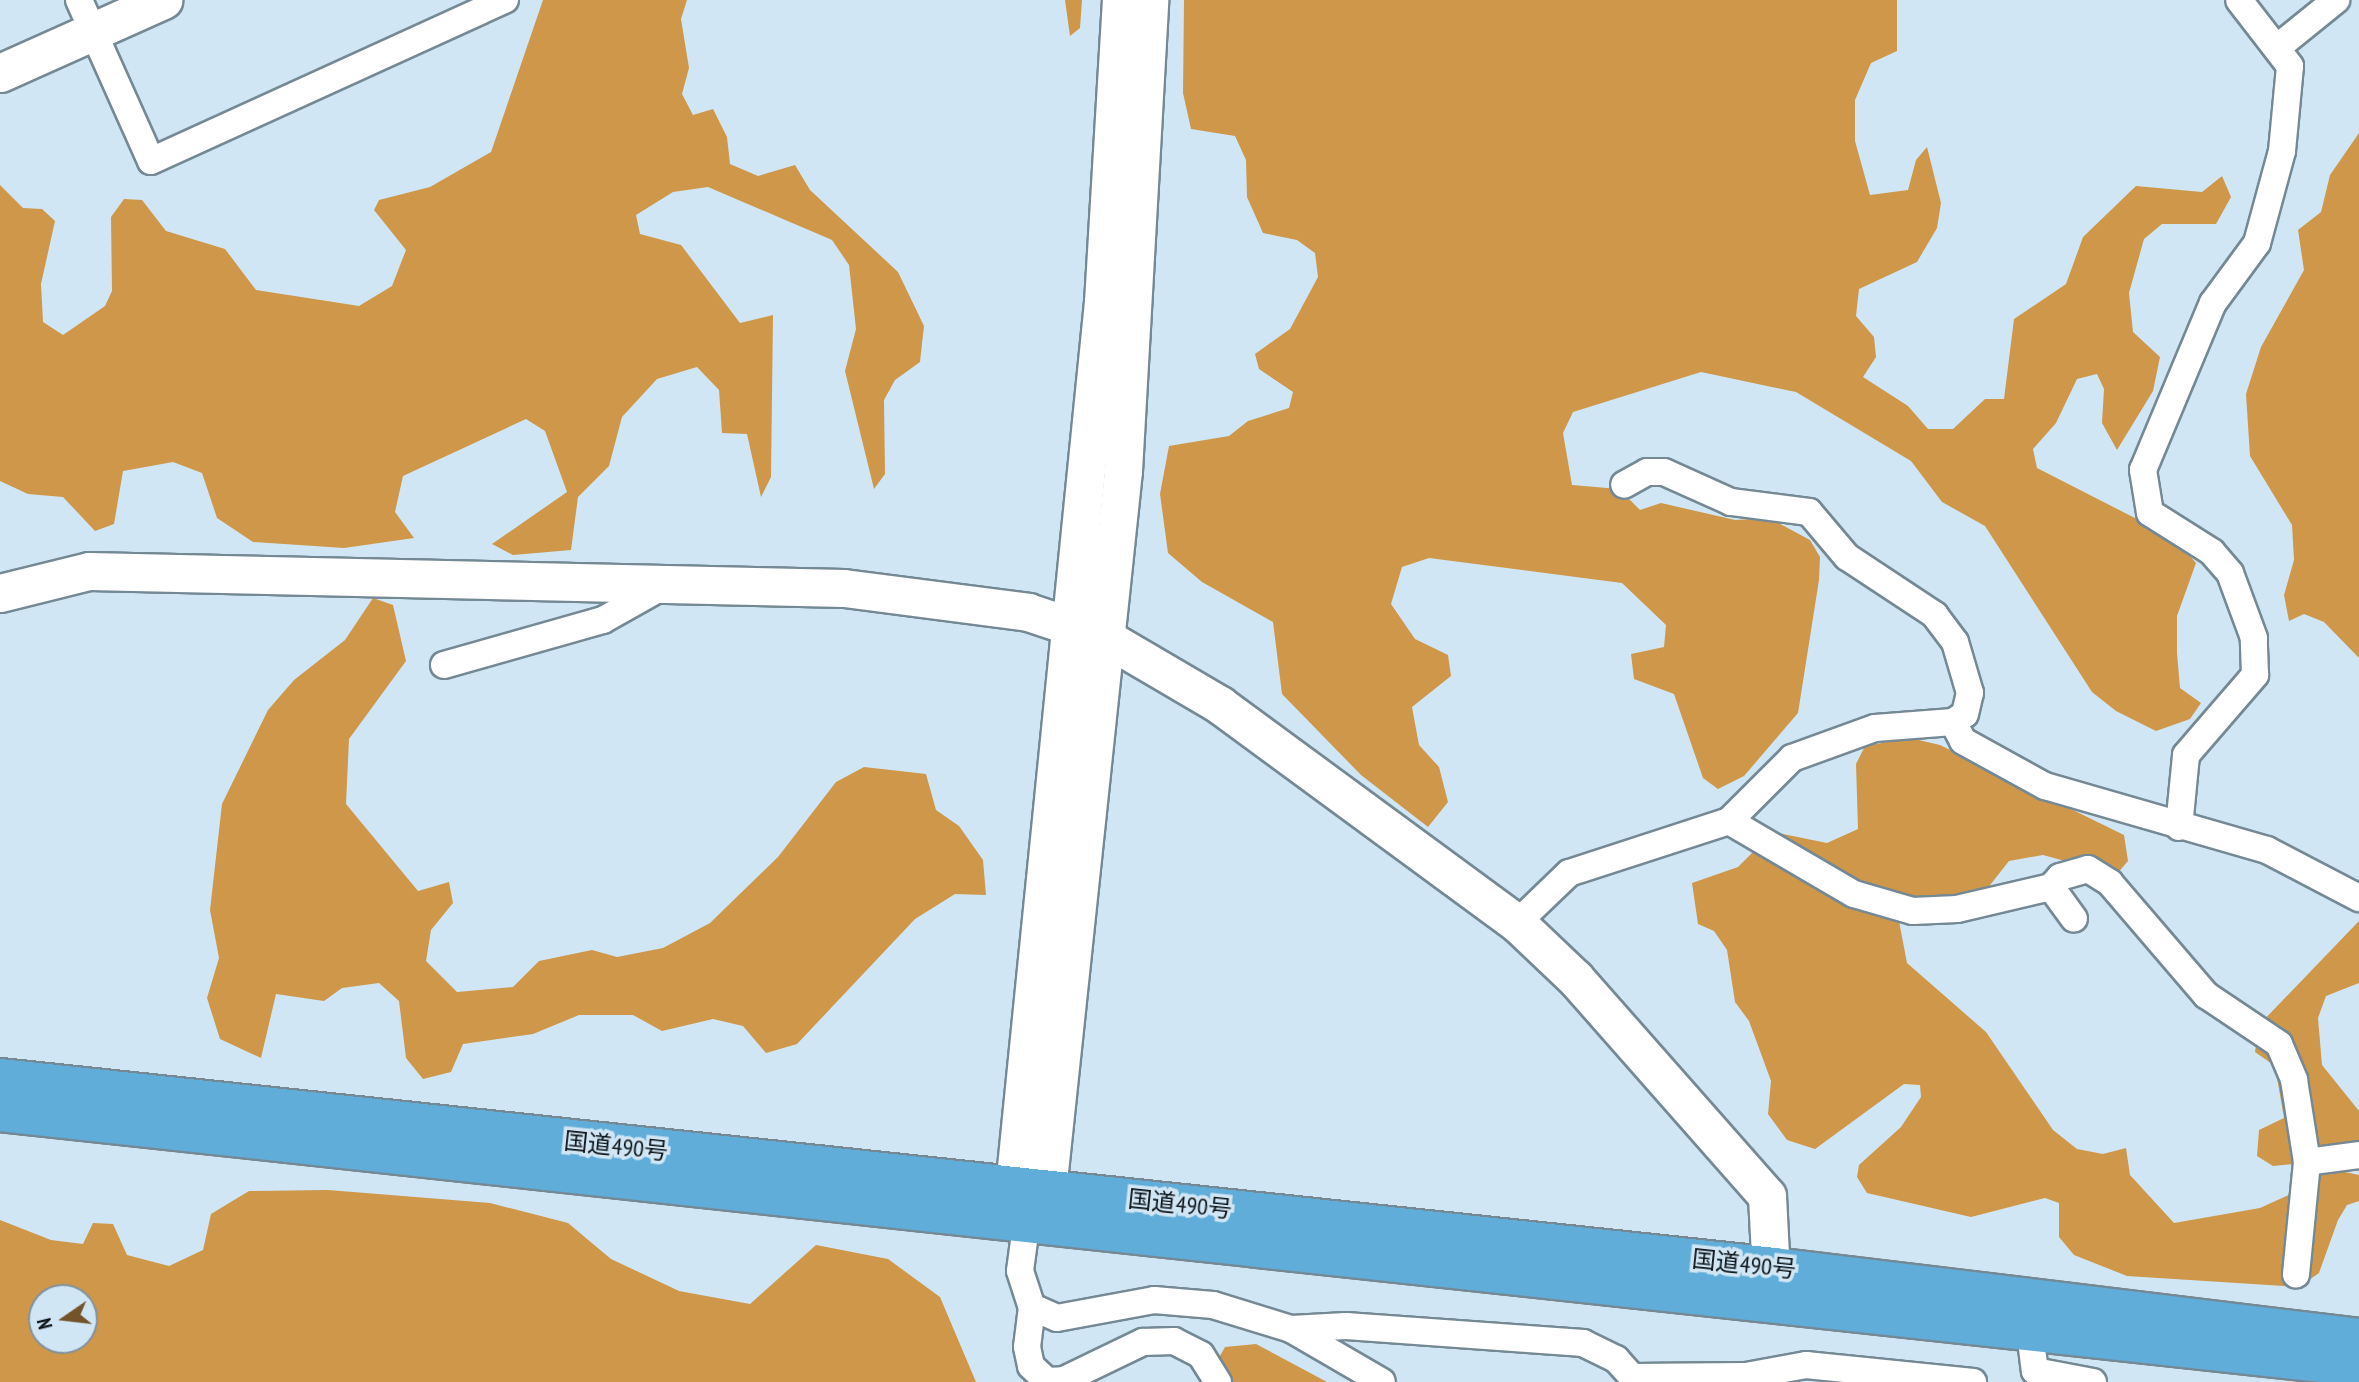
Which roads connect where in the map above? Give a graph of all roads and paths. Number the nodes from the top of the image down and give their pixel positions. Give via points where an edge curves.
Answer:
1 (163, 0) edge
2 (505, 0) edge
3 (1121, 0) edge
4 (1149, 0) edge
5 (2239, 0) edge
6 (2336, 0) edge
7 (86, 16) edge
8 (2278, 47) junction
9 (0, 73) edge
10 (1624, 485) dead end
11 (666, 584) junction
12 (0, 593) edge
13 (1069, 624) junction
14 (1106, 638) junction
15 (444, 665) dead end
16 (1953, 722) junction
17 (1729, 821) junction
18 (2179, 827) junction
19 (2051, 887) junction
20 (2359, 898) edge
21 (2074, 919) dead end
22 (1517, 923) junction
23 (0, 1079) edge
24 (0, 1112) edge
25 (2359, 1155) edge
26 (2307, 1162) junction
27 (1031, 1189) junction
28 (1026, 1226) junction
29 (2296, 1274) dead end
30 (1773, 1285) junction
31 (1032, 1307) junction
32 (1291, 1329) junction
33 (2030, 1332) junction
34 (2359, 1338) edge
35 (2359, 1367) edge
36 (1969, 1381) edge
37 (1217, 1382) edge
38 (1382, 1382) edge
39 (2093, 1382) edge

1 - 7 street
2 - 7 street via 151,161
3 - 13 street via 1104,302
4 - 14 street via 1136,317
5 - 8 street
6 - 8 street
7 - 9 street
8 - 18 street via 2290,66 2291,85 2272,200 2257,243 2213,303 2143,470 2150,513 2212,552 2230,573 2254,638 2255,675 2186,755
10 - 16 street via 1647,472 1664,472 1731,502 1809,512 1836,548 1935,615 1955,642 1970,693 1965,714
11 - 12 street via 101,571
11 - 13 street via 844,588 948,599
11 - 15 street via 604,620
13 - 14 street
13 - 27 street
14 - 22 street via 1220,705
14 - 27 street
16 - 17 street via 1875,728 1826,743 1774,769
16 - 18 street via 1963,741 2045,786
17 - 19 street via 1854,894 1913,911 1957,909
17 - 22 street via 1569,873
18 - 20 street via 2267,850
19 - 21 street
19 - 26 street via 2060,877 2088,869 2109,883 2206,995 2279,1044 2294,1080
22 - 30 street via 1575,978 1762,1188 1773,1221
23 - 27 highway, 国道490号
24 - 28 highway, 国道490号
25 - 26 street
26 - 29 street
27 - 28 street
27 - 30 highway, 国道490号
28 - 30 highway, 国道490号
28 - 31 street via 1020,1271
30 - 33 highway, 国道490号
30 - 34 highway, 国道490号
31 - 32 street via 1057,1318 1154,1300 1187,1300
31 - 37 street via 1029,1357 1047,1381 1074,1376 1143,1342 1174,1341 1200,1354
32 - 36 street via 1346,1326 1583,1343 1616,1359 1632,1377 1746,1376 1807,1365
32 - 38 street
33 - 35 highway, 国道490号
33 - 39 street via 2035,1371

